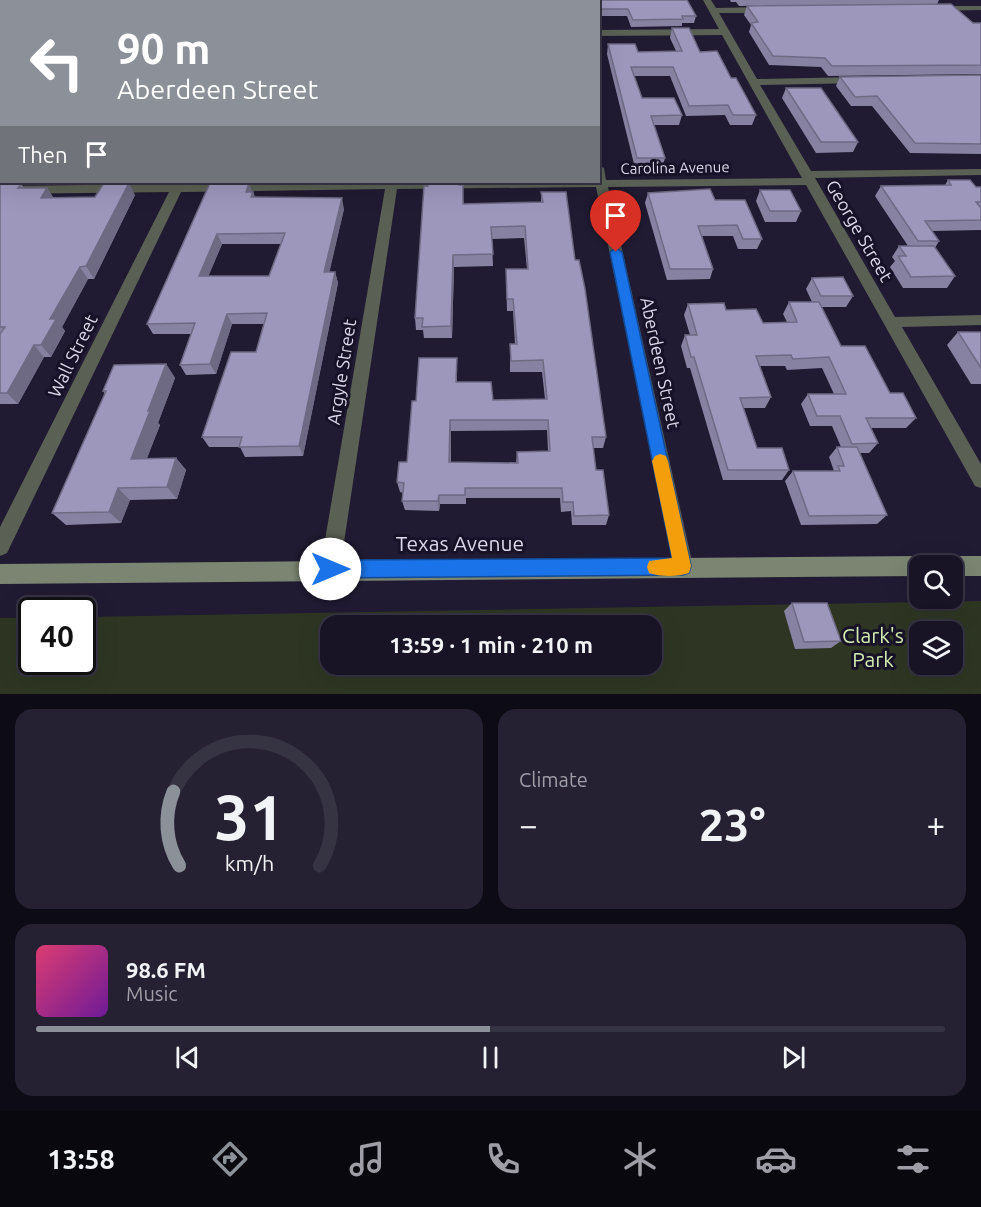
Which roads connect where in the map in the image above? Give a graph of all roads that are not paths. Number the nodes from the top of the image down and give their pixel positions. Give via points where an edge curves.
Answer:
1 (710, 5) edge
2 (981, 8) edge
3 (923, 9) edge
4 (771, 10) edge
5 (724, 32) junction
6 (600, 33) edge
7 (867, 80) edge
8 (752, 82) junction
9 (981, 172) edge
10 (600, 176) edge
11 (808, 178) junction
12 (179, 184) edge
13 (392, 184) edge
14 (602, 184) junction
15 (0, 190) edge
16 (981, 320) edge
17 (891, 322) junction
18 (981, 480) edge
19 (0, 547) edge
20 (683, 566) junction
21 (909, 566) edge
22 (963, 566) edge
23 (981, 566) edge
24 (330, 569) junction
25 (0, 573) edge

1 - 4 street
1 - 5 street, George Street
2 - 3 street
5 - 6 street
5 - 8 street, George Street
7 - 8 street
8 - 11 street, George Street
9 - 11 street, Carolina Avenue
10 - 14 street, Aberdeen Street
11 - 14 street, Carolina Avenue
11 - 17 street, George Street
12 - 13 street, Carolina Avenue
12 - 15 street, Carolina Avenue
12 - 19 street, Wall Street
13 - 14 street, Carolina Avenue
13 - 24 street, Argyle Street
14 - 20 street, Aberdeen Street
16 - 17 street
17 - 18 street, George Street
20 - 21 street, Texas Avenue
20 - 24 street, Texas Avenue
22 - 23 street
24 - 25 street, Texas Avenue

